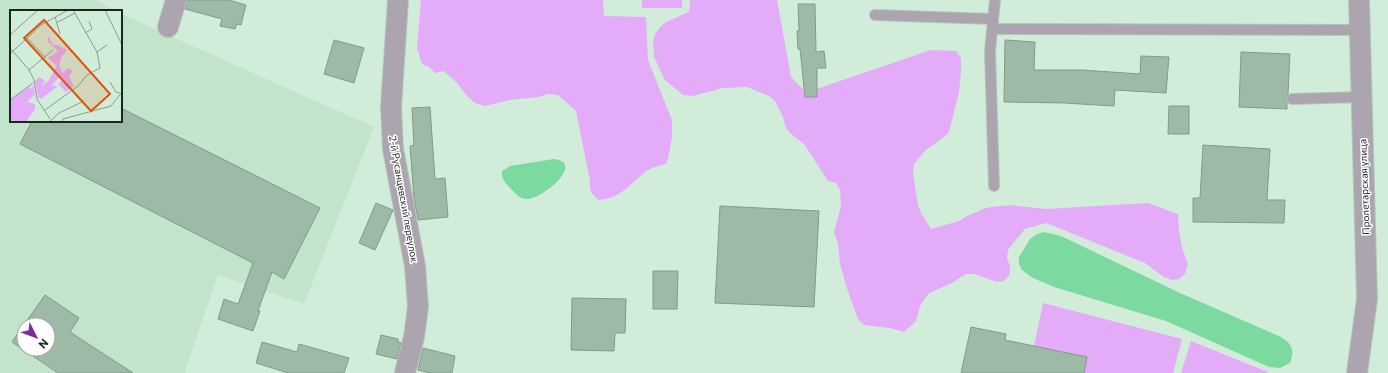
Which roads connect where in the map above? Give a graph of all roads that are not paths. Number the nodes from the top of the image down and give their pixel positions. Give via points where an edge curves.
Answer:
1 (176, 0) edge
2 (398, 0) edge
3 (995, 0) edge
4 (1359, 0) edge
5 (875, 15) dead end
6 (993, 24) junction
7 (168, 27) dead end
8 (1360, 30) junction
9 (1361, 98) junction
10 (1292, 99) dead end
11 (994, 186) dead end
12 (404, 373) edge
13 (1357, 373) edge

1 - 7 street
2 - 12 street, 2-й Русанцевский переулок via 390,107 393,149 415,266 418,307 414,337
3 - 6 lane
4 - 8 street, Пролетарская улица
5 - 6 lane
6 - 8 lane
6 - 11 lane via 990,51
8 - 9 street, Пролетарская улица
9 - 10 lane
9 - 13 street, Пролетарская улица via 1368,298

